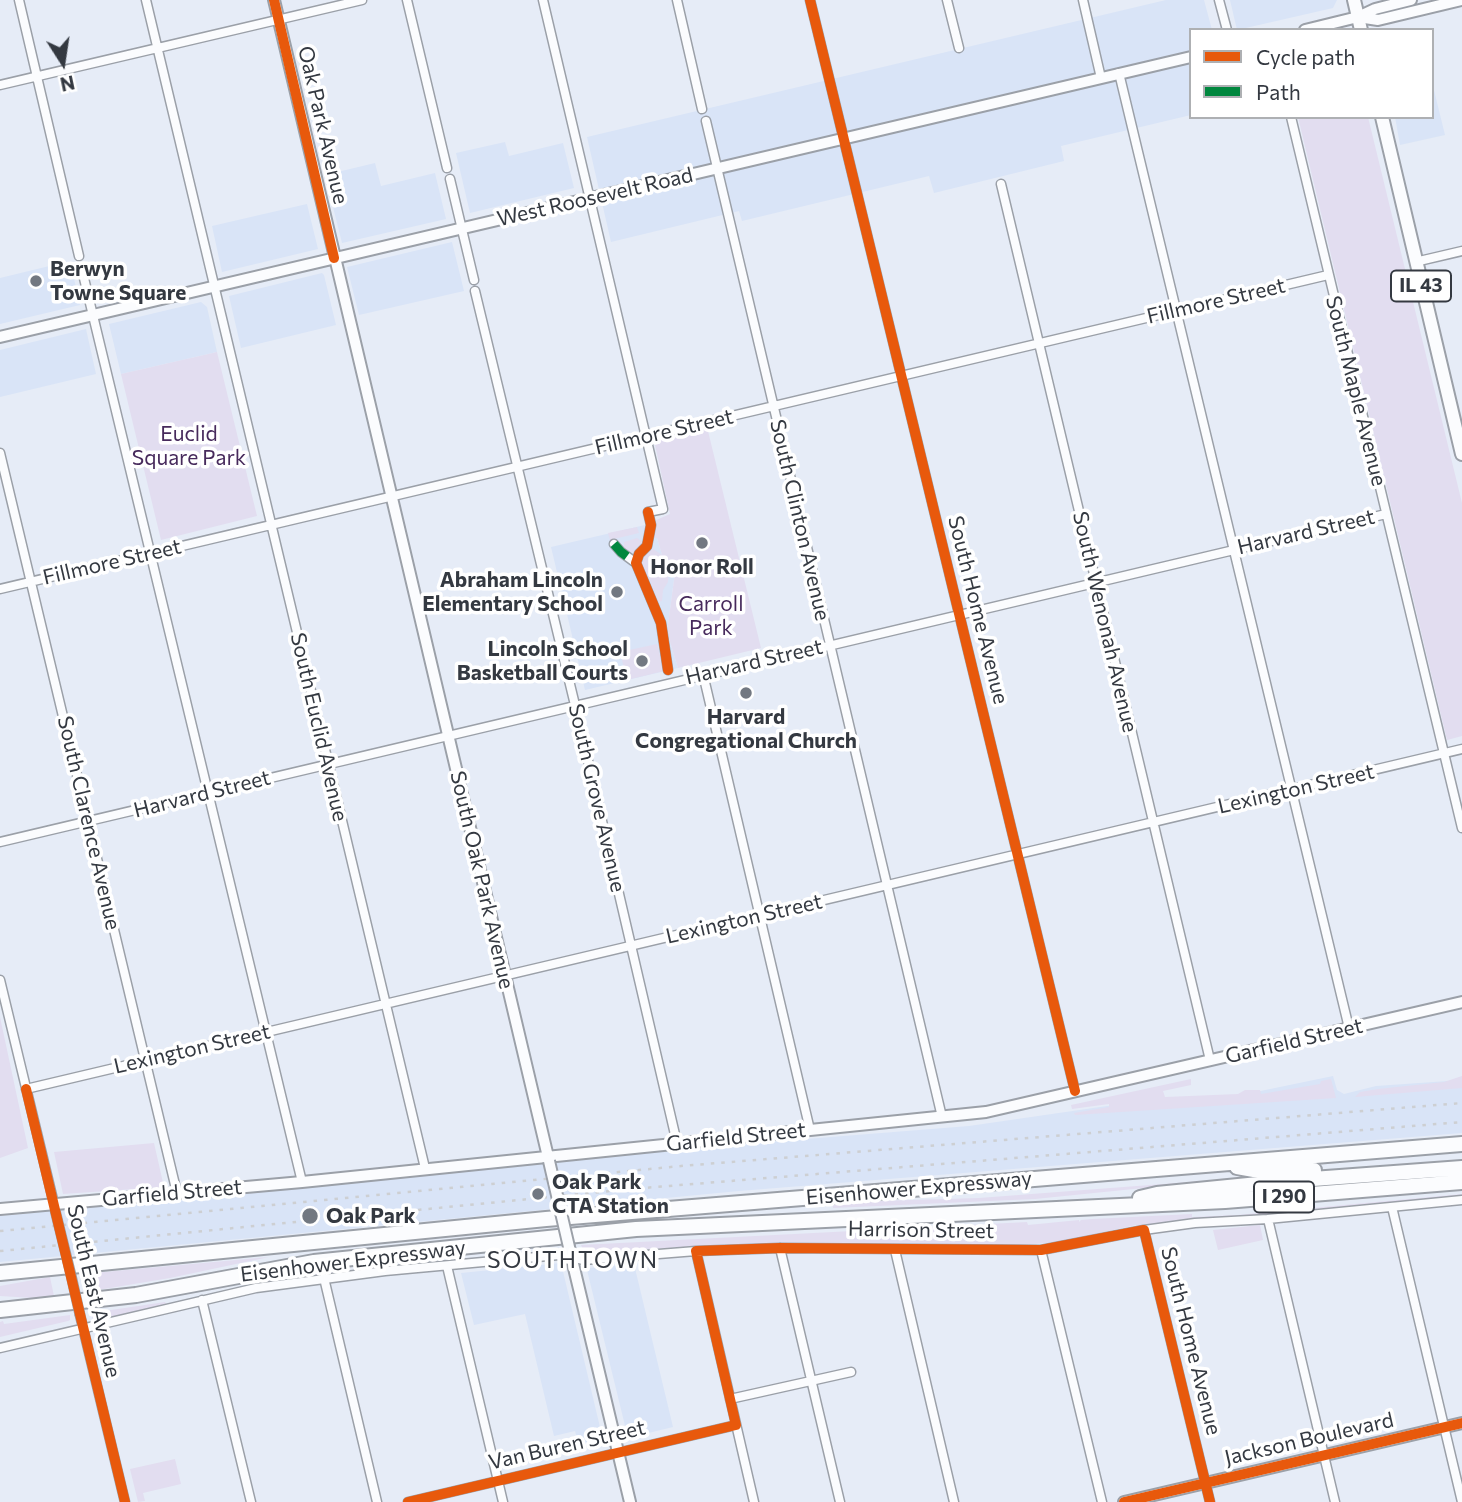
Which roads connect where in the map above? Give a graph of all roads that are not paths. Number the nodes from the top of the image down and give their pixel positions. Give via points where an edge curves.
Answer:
1 (19, 0) edge
2 (146, 0) edge
3 (274, 0) edge
4 (362, 0) edge
5 (407, 0) edge
6 (542, 0) edge
7 (677, 0) edge
8 (810, 0) edge
9 (947, 0) edge
10 (1083, 0) edge
11 (1219, 0) edge
12 (1354, 0) edge
13 (1411, 0) edge
14 (1461, 0) edge
15 (278, 20) junction
16 (1359, 24) edge
17 (1226, 28) edge
18 (1323, 28) edge
19 (158, 48) junction
20 (959, 48) dead end
21 (1189, 57) edge
22 (1119, 74) junction
23 (37, 76) junction
24 (1101, 78) junction
25 (0, 85) edge
26 (702, 109) dead end
27 (1291, 119) edge
28 (1381, 119) edge
29 (706, 121) dead end
30 (843, 138) junction
31 (447, 168) dead end
32 (716, 168) junction
33 (450, 179) dead end
34 (1001, 184) dead end
35 (590, 198) junction
36 (461, 228) junction
37 (1462, 251) edge
38 (79, 256) dead end
39 (334, 258) junction
40 (1415, 262) junction
41 (82, 270) dead end
42 (1328, 275) junction
43 (474, 280) dead end
44 (213, 286) junction
45 (475, 290) dead end
46 (1176, 311) junction
47 (92, 315) junction
48 (0, 337) edge
49 (1038, 344) junction
50 (901, 376) junction
51 (773, 407) junction
52 (646, 437) junction
53 (0, 453) edge
54 (1462, 454) edge
55 (517, 467) junction
56 (391, 497) junction
57 (1386, 514) junction
58 (271, 525) junction
59 (614, 544) dead end
60 (1234, 550) junction
61 (150, 553) junction
62 (636, 563) junction
63 (31, 581) junction
64 (1096, 582) junction
65 (0, 589) edge
66 (959, 614) junction
67 (830, 645) junction
68 (668, 670) dead end
69 (703, 674) junction
70 (575, 705) junction
71 (447, 735) junction
72 (1462, 749) edge
73 (1444, 753) junction
74 (328, 764) junction
75 (1291, 790) junction
76 (208, 792) junction
77 (88, 821) junction
78 (1153, 822) junction
79 (1462, 828) edge
80 (0, 842) edge
81 (1017, 854) junction
82 (887, 885) junction
83 (761, 915) junction
84 (631, 946) junction
85 (505, 975) junction
86 (0, 980) edge
87 (1462, 1002) edge
88 (386, 1004) junction
89 (1349, 1028) junction
90 (266, 1032) junction
91 (146, 1060) junction
92 (1210, 1060) junction
93 (26, 1089) junction
94 (1075, 1091) junction
95 (942, 1117) junction
96 (810, 1130) junction
97 (677, 1143) junction
98 (1462, 1144) edge
99 (548, 1158) junction
100 (1462, 1159) edge
101 (1215, 1164) junction
102 (425, 1168) junction
103 (1462, 1168) edge
104 (302, 1182) junction
105 (1462, 1182) edge
106 (177, 1193) junction
107 (1462, 1200) edge
108 (55, 1207) junction
109 (1105, 1207) junction
110 (1392, 1207) junction
111 (0, 1209) edge
112 (1268, 1219) junction
113 (1144, 1230) junction
114 (780, 1248) junction
115 (895, 1250) junction
116 (1041, 1250) junction
117 (696, 1251) junction
118 (570, 1252) junction
119 (447, 1266) junction
120 (0, 1273) edge
121 (324, 1278) junction
122 (202, 1300) junction
123 (0, 1310) edge
124 (84, 1328) junction
125 (0, 1348) edge
126 (851, 1372) dead end
127 (811, 1381) junction
128 (730, 1399) junction
129 (1462, 1423) edge
130 (736, 1425) junction
131 (1444, 1427) junction
132 (618, 1453) junction
133 (1324, 1455) junction
134 (498, 1481) junction
135 (1205, 1483) junction
136 (125, 1502) edge
137 (251, 1502) edge
138 (377, 1502) edge
139 (408, 1502) edge
140 (503, 1502) edge
141 (630, 1502) edge
142 (754, 1502) edge
143 (840, 1502) edge
144 (954, 1502) edge
145 (1102, 1502) edge
146 (1125, 1502) edge
147 (1210, 1502) edge
148 (1335, 1502) edge
149 (1462, 1502) edge

1 - 23 street
2 - 19 street, South Euclid Avenue
3 - 15 street, Oak Park Avenue
4 - 15 street
5 - 31 street
6 - 35 street
7 - 26 street
8 - 30 street, South Home Avenue
9 - 20 street
10 - 24 street
11 - 17 street
12 - 16 main road
13 - 16 street via 1375,9
14 - 16 street
15 - 19 street
15 - 39 street, Oak Park Avenue
16 - 18 street
19 - 23 street
19 - 44 street, South Euclid Avenue
21 - 22 street, West Roosevelt Road
22 - 24 street, West Roosevelt Road
22 - 46 street
23 - 25 street
23 - 38 street
24 - 30 street, West Roosevelt Road
27 - 42 street, South Maple Avenue
28 - 40 main road, IL 43
29 - 32 street, South Clinton Avenue
30 - 32 street, West Roosevelt Road
30 - 50 street, South Home Avenue
32 - 35 street, West Roosevelt Road
32 - 51 street, South Clinton Avenue
33 - 36 street
34 - 49 street, South Wenonah Avenue
35 - 36 street, West Roosevelt Road
35 - 52 street
36 - 39 street, West Roosevelt Road
36 - 43 street
37 - 40 street
39 - 44 street, West Roosevelt Road
39 - 56 street, South Oak Park Avenue
40 - 54 main road, IL 43
41 - 47 street
42 - 46 street, Fillmore Street
42 - 57 street, South Maple Avenue
44 - 47 street, West Roosevelt Road
44 - 58 street, South Euclid Avenue
45 - 55 street, South Grove Avenue
46 - 49 street, Fillmore Street
46 - 60 street
47 - 48 street, West Roosevelt Road
47 - 61 street
49 - 50 street, Fillmore Street
49 - 64 street, South Wenonah Avenue
50 - 51 street, Fillmore Street
50 - 66 street, South Home Avenue
51 - 52 street, Fillmore Street
51 - 67 street, South Clinton Avenue
52 - 55 street, Fillmore Street
52 - 62 street via 663,509 648,512 647,546
53 - 63 street, South Clarence Avenue
55 - 56 street, Fillmore Street
55 - 70 street, South Grove Avenue
56 - 58 street, Fillmore Street
56 - 71 street, South Oak Park Avenue
57 - 60 street, Harvard Street
57 - 73 street, South Maple Avenue
58 - 61 street, Fillmore Street
58 - 74 street, South Euclid Avenue
59 - 62 street
60 - 64 street, Harvard Street
60 - 75 street
61 - 63 street, Fillmore Street
61 - 76 street
62 - 68 street via 661,623
63 - 65 street, Fillmore Street
63 - 77 street, South Clarence Avenue
64 - 66 street, Harvard Street
64 - 78 street, South Wenonah Avenue
66 - 67 street, Harvard Street
66 - 81 street, South Home Avenue
67 - 69 street, Harvard Street
67 - 82 street, South Clinton Avenue
69 - 70 street, Harvard Street
69 - 83 street
70 - 71 street, Harvard Street
70 - 84 street, South Grove Avenue
71 - 74 street, Harvard Street
71 - 85 street, South Oak Park Avenue
72 - 73 street, Lexington Street
73 - 75 street, Lexington Street
73 - 79 street, South Maple Avenue
74 - 76 street, Harvard Street
74 - 88 street, South Euclid Avenue
75 - 78 street, Lexington Street
75 - 89 street
76 - 77 street, Harvard Street
76 - 90 street
77 - 80 street, Harvard Street
77 - 91 street, South Clarence Avenue
78 - 81 street, Lexington Street
78 - 92 street, South Wenonah Avenue
81 - 82 street, Lexington Street
81 - 94 street, South Home Avenue
82 - 83 street, Lexington Street
82 - 95 street, South Clinton Avenue
83 - 84 street, Lexington Street
83 - 96 street
84 - 85 street, Lexington Street
84 - 97 street, South Grove Avenue
85 - 88 street, Lexington Street
85 - 99 street, South Oak Park Avenue
86 - 93 street, South East Avenue
87 - 89 street, Garfield Street
88 - 90 street, Lexington Street
88 - 102 street, South Euclid Avenue
89 - 92 street, Garfield Street
90 - 91 street, Lexington Street
90 - 104 street
91 - 93 street, Lexington Street
91 - 106 street, South Clarence Avenue
92 - 94 street, Garfield Street
93 - 108 street, South East Avenue
94 - 95 street, Garfield Street via 986,1112
95 - 96 street, Garfield Street
96 - 97 street, Garfield Street
97 - 99 street, Garfield Street
98 - 101 highway, Eisenhower Expressway / I 290
99 - 102 street, Garfield Street
99 - 118 street, South Oak Park Avenue, bridge
100 - 101 highway via 1308,1170
101 - 120 highway, Eisenhower Expressway / I 290 via 546,1219
102 - 104 street, Garfield Street
103 - 109 highway via 1157,1194
104 - 106 street, Garfield Street
105 - 109 highway, Eisenhower Expressway / I 290
106 - 108 street, Garfield Street
107 - 110 street, Harrison Street
108 - 111 street, Garfield Street
108 - 124 street, South East Avenue, bridge
109 - 123 highway, Eisenhower Expressway / I 290 via 622,1230 314,1262 136,1295
110 - 112 street, Harrison Street
110 - 131 street
112 - 113 street, Harrison Street
112 - 133 street
113 - 116 street, Harrison Street
113 - 135 street, South Home Avenue
114 - 115 street, Harrison Street
114 - 117 street, Harrison Street
114 - 127 street
115 - 116 street, Harrison Street
115 - 144 street
116 - 145 street
117 - 118 street, Harrison Street via 584,1260
117 - 128 street
118 - 119 street, Harrison Street
118 - 132 street, South Oak Park Avenue
119 - 121 street, Harrison Street
119 - 134 street
121 - 122 street, Harrison Street
121 - 138 street
122 - 124 street, Harrison Street
122 - 137 street
124 - 125 street, Harrison Street
124 - 136 street, South East Avenue
126 - 127 street
127 - 128 street
127 - 143 street
128 - 130 street
129 - 131 street, Jackson Boulevard
130 - 132 street, Van Buren Street
130 - 142 street
131 - 133 street, Jackson Boulevard
131 - 149 street
132 - 134 street, Van Buren Street
132 - 141 street, South Oak Park Avenue
133 - 135 street, Jackson Boulevard
133 - 148 street
134 - 139 street, Van Buren Street
134 - 140 street
135 - 146 street, Jackson Boulevard
135 - 147 street, South Home Avenue

